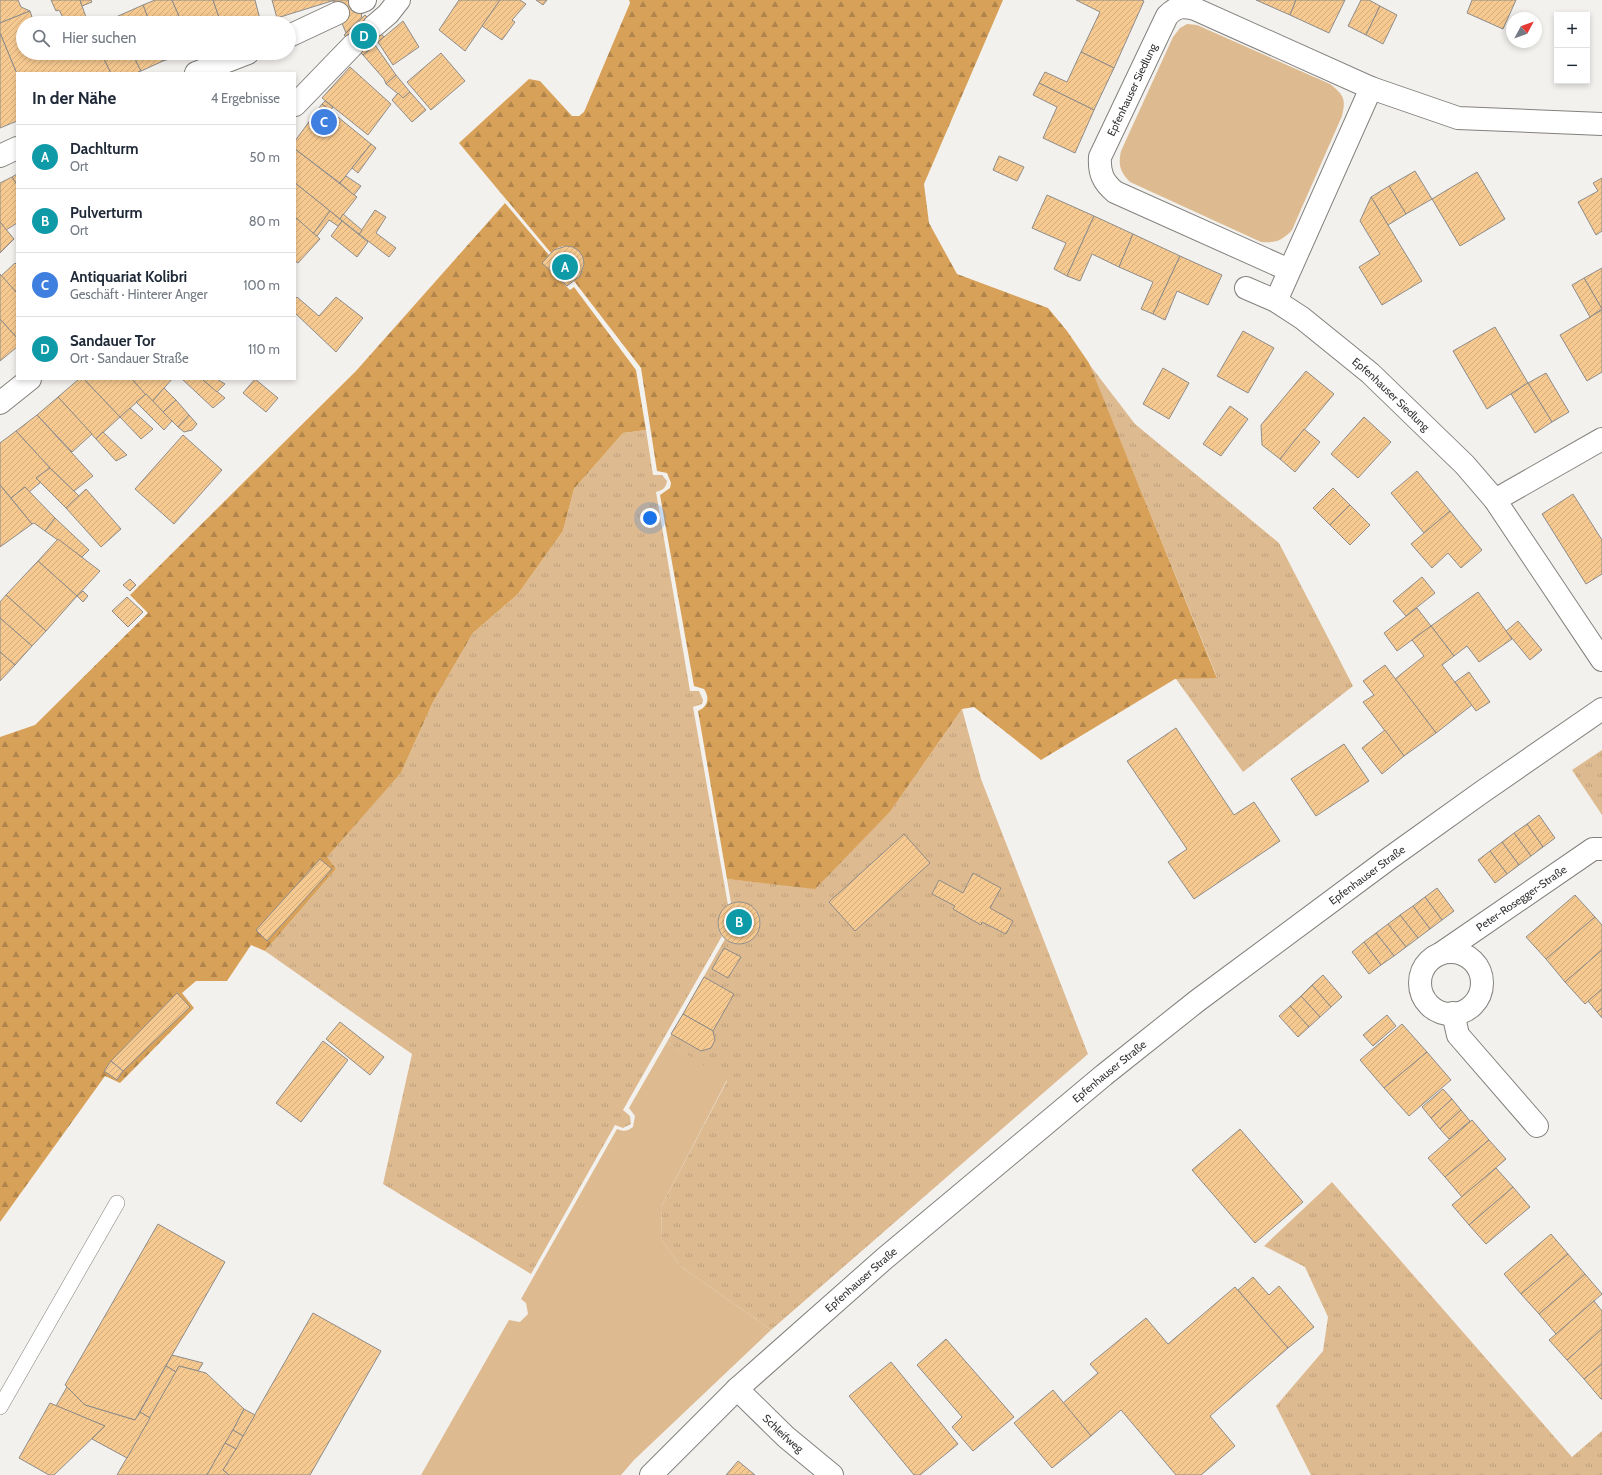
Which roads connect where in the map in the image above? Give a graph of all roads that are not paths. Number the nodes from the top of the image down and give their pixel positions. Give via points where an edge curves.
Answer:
1 (399, 0) edge
2 (338, 13) dead end
3 (374, 26) tunnel mouth
4 (296, 33) edge
5 (353, 45) tunnel mouth
6 (230, 60) edge
7 (217, 65) junction
8 (199, 72) edge
9 (241, 72) edge
10 (1372, 88) junction
11 (296, 105) edge
12 (1602, 124) edge
13 (16, 148) edge
14 (0, 156) edge
15 (1289, 270) junction
16 (1246, 288) dead end
17 (1276, 302) junction
18 (29, 380) edge
19 (0, 403) edge
20 (1602, 439) edge
21 (1495, 500) junction
22 (1602, 660) edge
23 (1602, 709) edge
24 (1602, 848) edge
25 (1443, 952) junction
26 (1453, 1013) junction
27 (1537, 1126) dead end
28 (117, 1203) dead end
29 (737, 1389) junction
30 (0, 1407) edge
31 (651, 1475) edge
32 (832, 1475) edge

1 - 3 street
2 - 4 street
5 - 11 street
6 - 7 street
7 - 8 street
7 - 9 street via 229,65
10 - 12 street, Epfenhauser Siedlung via 1458,118
10 - 15 street
10 - 15 street, Epfenhauser Siedlung via 1196,9 1182,6 1167,16 1100,157 1099,169 1105,184 1115,192
13 - 14 street
15 - 17 street
16 - 17 street, Epfenhauser Siedlung
17 - 21 street, Epfenhauser Siedlung via 1302,318 1370,373 1466,465
18 - 19 street
20 - 21 street
21 - 22 street, Epfenhauser Siedlung
23 - 29 street, Epfenhauser Straße via 1482,792 1197,1001 1104,1075 890,1254
24 - 25 street, Peter-Rosegger-Straße via 1593,849
25 - 26 street, Peter-Rosegger-Straße via 1426,964 1420,984 1422,995 1428,1004 1447,1014
25 - 26 street via 1453,952 1471,959 1481,975 1480,994 1475,1002 1468,1009
26 - 27 street via 1458,1035
28 - 30 lane
29 - 31 street, Epfenhauser Straße
29 - 32 street, Schleifweg via 786,1437

